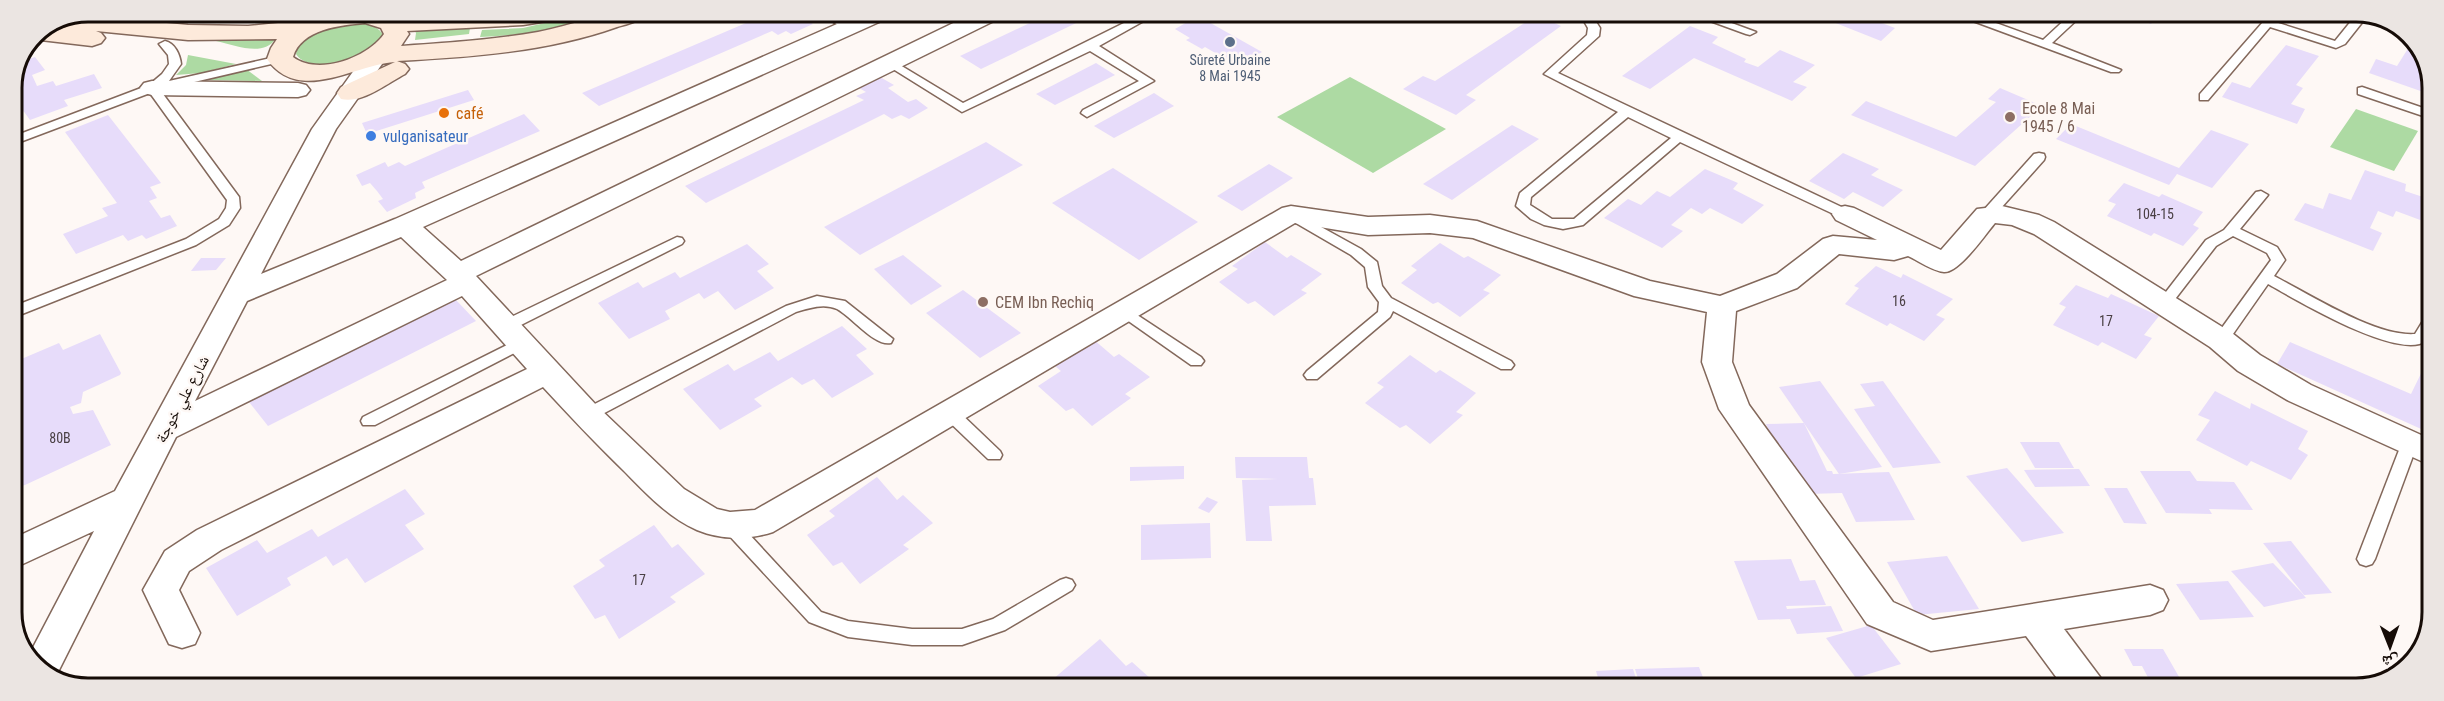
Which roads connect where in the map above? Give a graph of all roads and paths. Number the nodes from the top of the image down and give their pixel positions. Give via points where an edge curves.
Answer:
1 (320, 22) edge
2 (327, 22) edge
3 (389, 22) edge
4 (606, 22) edge
5 (840, 22) edge
6 (859, 22) edge
7 (974, 22) edge
8 (1136, 22) edge
9 (1591, 22) edge
10 (1721, 22) edge
11 (1982, 22) edge
12 (2069, 22) edge
13 (2269, 22) edge
14 (2279, 22) edge
15 (2356, 22) edge
16 (84, 23) edge
17 (848, 27) junction
18 (1750, 32) dead end
19 (52, 34) edge
20 (165, 44) junction
21 (1093, 45) junction
22 (2044, 45) junction
23 (464, 50) junction
24 (376, 56) junction
25 (282, 61) junction
26 (891, 64) junction
27 (2115, 70) dead end
28 (152, 88) junction
29 (298, 90) junction
30 (2362, 91) dead end
31 (350, 93) junction
32 (2204, 97) dead end
33 (2421, 111) edge
34 (1626, 112) junction
35 (1088, 113) dead end
36 (324, 129) junction
37 (22, 137) edge
38 (1679, 138) junction
39 (2039, 157) dead end
40 (2261, 195) dead end
41 (1291, 214) junction
42 (1845, 214) joint
43 (1987, 215) junction
44 (405, 225) junction
45 (2231, 230) junction
46 (677, 241) dead end
47 (1912, 246) junction
48 (461, 278) junction
49 (2267, 278) junction
50 (239, 294) junction
51 (1386, 301) junction
52 (2164, 304) junction
53 (1722, 306) junction
54 (22, 309) edge
55 (1122, 310) junction
56 (513, 335) junction
57 (2421, 337) edge
58 (886, 339) dead end
59 (2221, 340) junction
60 (1196, 361) dead end
61 (1506, 365) dead end
62 (547, 372) junction
63 (1312, 375) dead end
64 (950, 413) junction
65 (587, 416) junction
66 (369, 421) dead end
67 (165, 429) junction
68 (2419, 449) edge
69 (994, 455) dead end
70 (127, 500) junction
71 (730, 525) junction
72 (23, 550) edge
73 (2366, 559) dead end
74 (1066, 585) dead end
75 (2150, 600) dead end
76 (2034, 618) junction
77 (182, 633) dead end
78 (45, 662) edge
79 (2079, 678) edge

1 - 16 main road via 270,33 222,35
2 - 25 main road via 286,44
3 - 24 main road via 397,33 395,39
4 - 23 main road via 552,36
5 - 17 lane
6 - 17 street
7 - 26 street
8 - 21 lane
9 - 34 lane via 1593,36 1550,74
10 - 18 lane
11 - 22 lane
12 - 22 lane
13 - 32 lane
14 - 15 lane via 2336,45
17 - 44 street
19 - 20 main road
20 - 25 main road
20 - 28 lane via 174,55 175,64
21 - 26 lane via 962,108
21 - 35 lane via 1095,50 1148,81
22 - 27 lane
23 - 24 main road
23 - 31 main road via 399,67
24 - 25 main road via 325,72 309,72
24 - 31 street, شارع علي خوجة
25 - 28 lane
25 - 29 street
26 - 48 street
28 - 29 street
28 - 37 lane
28 - 54 lane via 234,200 233,208 224,222 191,242
29 - 36 street via 319,103
30 - 33 lane
31 - 36 street, شارع علي خوجة
34 - 38 lane
34 - 38 lane via 1525,196 1523,206 1550,224 1578,222
36 - 50 street, شارع علي خوجة
38 - 42 lane
39 - 43 lane
40 - 45 lane
41 - 51 lane via 1372,265 1375,287
41 - 53 street via 1368,226 1430,224 1477,230 1644,290
41 - 55 street
42 - 47 street
43 - 47 street via 1945,263
43 - 52 street via 2018,215 2044,228
44 - 48 street
44 - 50 street
45 - 49 lane via 2277,255 2277,264
45 - 52 lane via 2211,243
46 - 56 lane
47 - 53 street via 1894,251 1833,245 1787,281
48 - 56 street
48 - 67 street
49 - 57 lane via 2370,331 2391,339
49 - 59 lane
50 - 67 street, شارع علي خوجة
51 - 61 lane
51 - 63 lane via 1385,314
52 - 59 street
53 - 76 street via 1717,362 1735,409 1880,613 1931,636
55 - 60 lane
55 - 64 street
56 - 62 street
56 - 66 lane
58 - 65 lane via 840,304 817,301 791,309
59 - 68 street via 2300,393
62 - 65 street
62 - 77 street via 209,540 177,561 161,590
64 - 69 lane
64 - 71 street via 761,523
65 - 71 street via 672,498 708,520
67 - 70 street, شارع علي خوجة
68 - 73 lane
70 - 72 street
70 - 78 street, شارع علي خوجة
71 - 74 lane via 815,618 848,629 912,637 962,637 999,625
75 - 76 street
76 - 79 street

